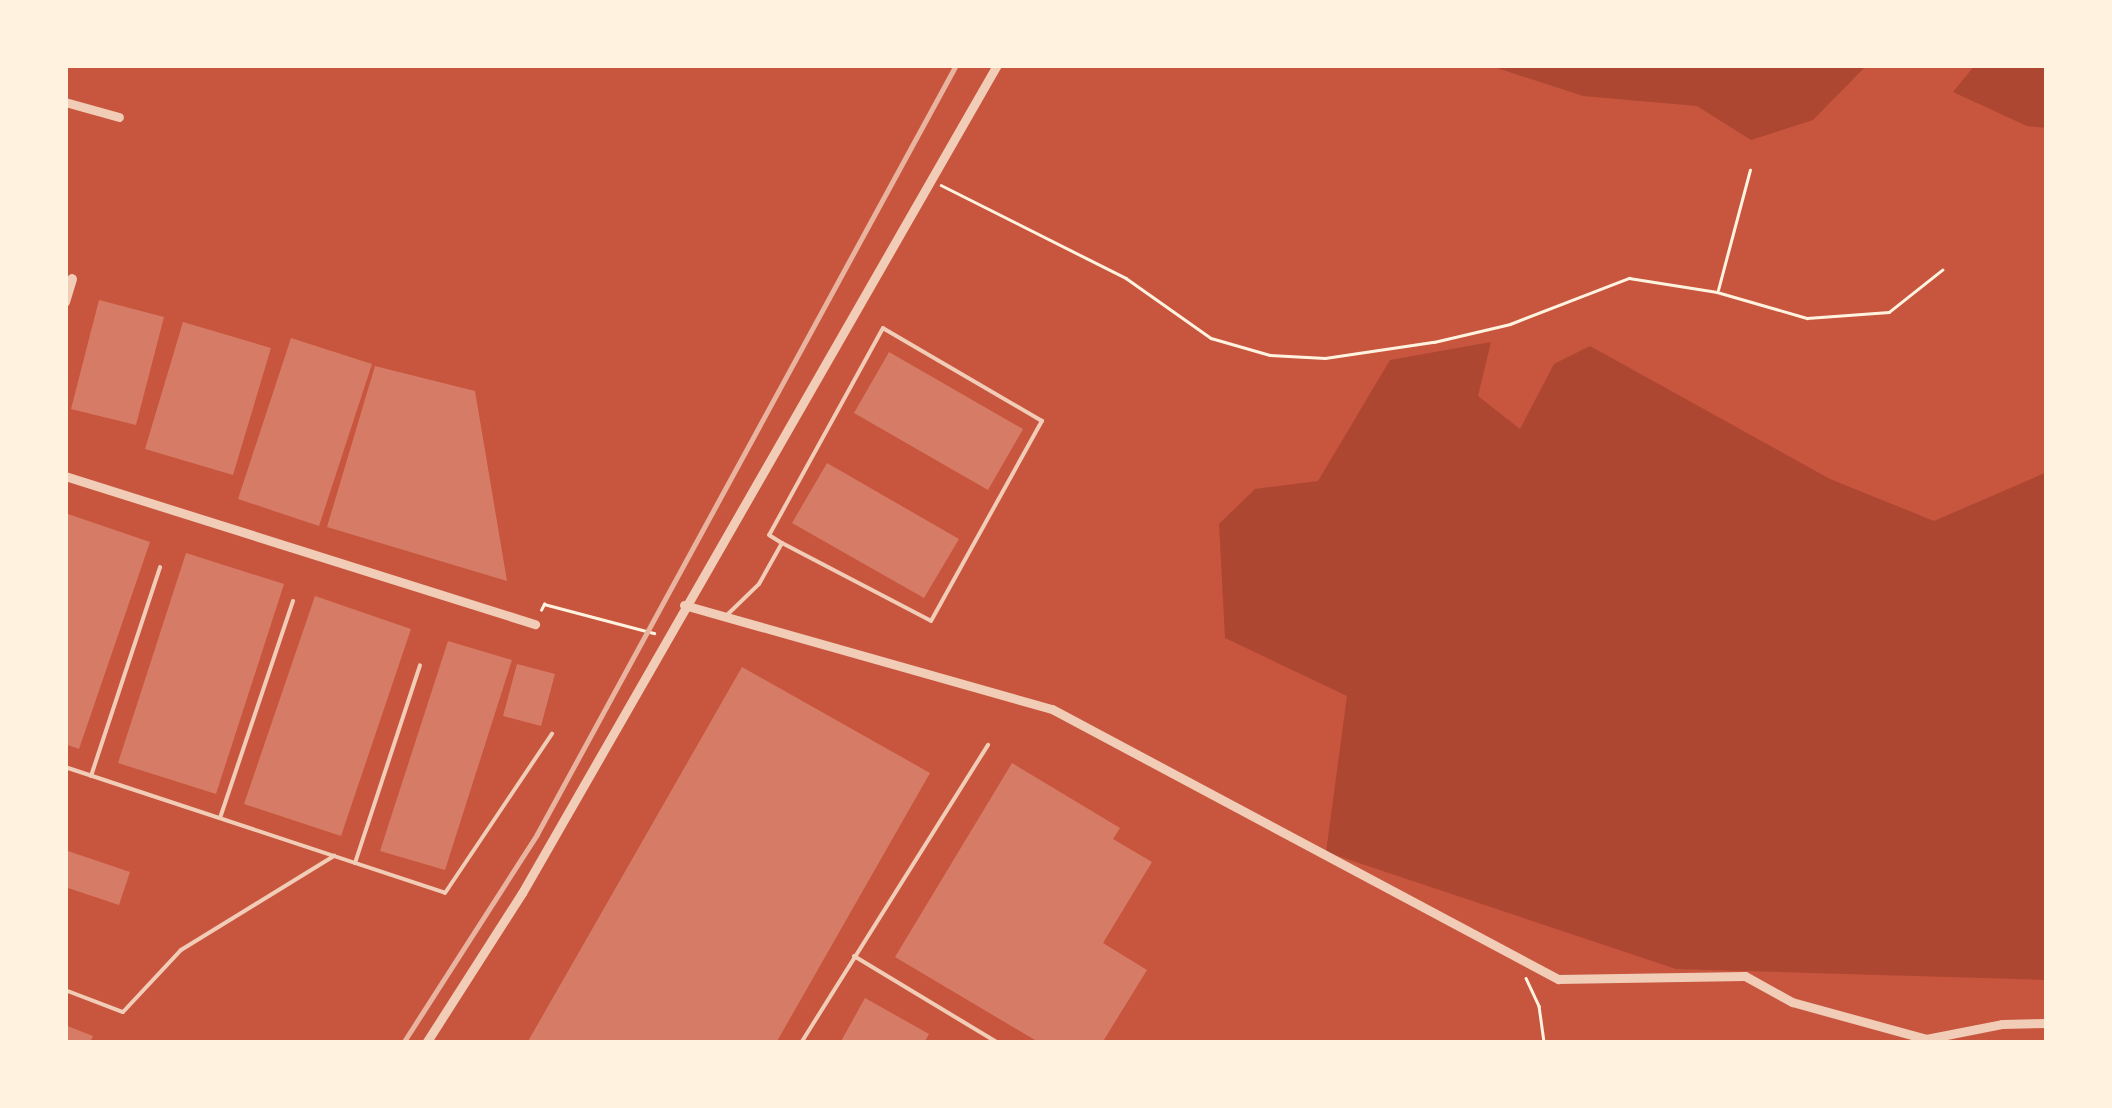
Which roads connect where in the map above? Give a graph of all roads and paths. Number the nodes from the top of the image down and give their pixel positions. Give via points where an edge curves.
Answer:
1 (997, 65) edge
2 (65, 102) edge
3 (118, 117) dead end
4 (1750, 170) dead end
5 (930, 179) junction
6 (1942, 270) dead end
7 (72, 279) dead end
8 (1717, 292) junction
9 (65, 302) edge
10 (65, 476) edge
11 (782, 543) junction
12 (160, 566) dead end
13 (293, 600) dead end
14 (684, 605) junction
15 (724, 617) junction
16 (536, 624) joint
17 (665, 638) junction
18 (420, 665) dead end
19 (552, 734) dead end
20 (988, 745) dead end
21 (65, 767) edge
22 (91, 776) junction
23 (220, 818) junction
24 (334, 856) junction
25 (356, 863) junction
26 (854, 956) junction
27 (1516, 959) junction
28 (65, 990) edge
29 (2047, 1023) edge
30 (985, 1036) junction
31 (426, 1043) edge
32 (800, 1043) edge
33 (981, 1043) edge
34 (998, 1043) edge
35 (1544, 1043) edge

1 - 5 street
2 - 3 street
4 - 8 path
5 - 8 path via 1126,278 1211,338 1270,356 1325,358 1434,342 1510,324 1629,278
5 - 14 street
6 - 8 path via 1888,312 1808,318
7 - 9 street
10 - 16 street
11 - 11 lane via 931,621 1042,421 883,328 769,536
11 - 15 lane via 759,584
12 - 22 lane
13 - 23 lane
14 - 15 street
14 - 17 street
15 - 27 street via 1052,709
16 - 17 path via 544,604
17 - 31 street via 522,892
18 - 25 lane
19 - 25 lane via 445,893
20 - 26 lane
21 - 22 lane
22 - 23 lane
23 - 24 lane
24 - 25 lane
24 - 28 lane via 181,950 123,1012
26 - 30 lane
26 - 32 lane
27 - 29 street via 1558,980 1745,976 1792,1002 1926,1039
27 - 35 path via 1540,1006
30 - 33 lane
30 - 34 lane

